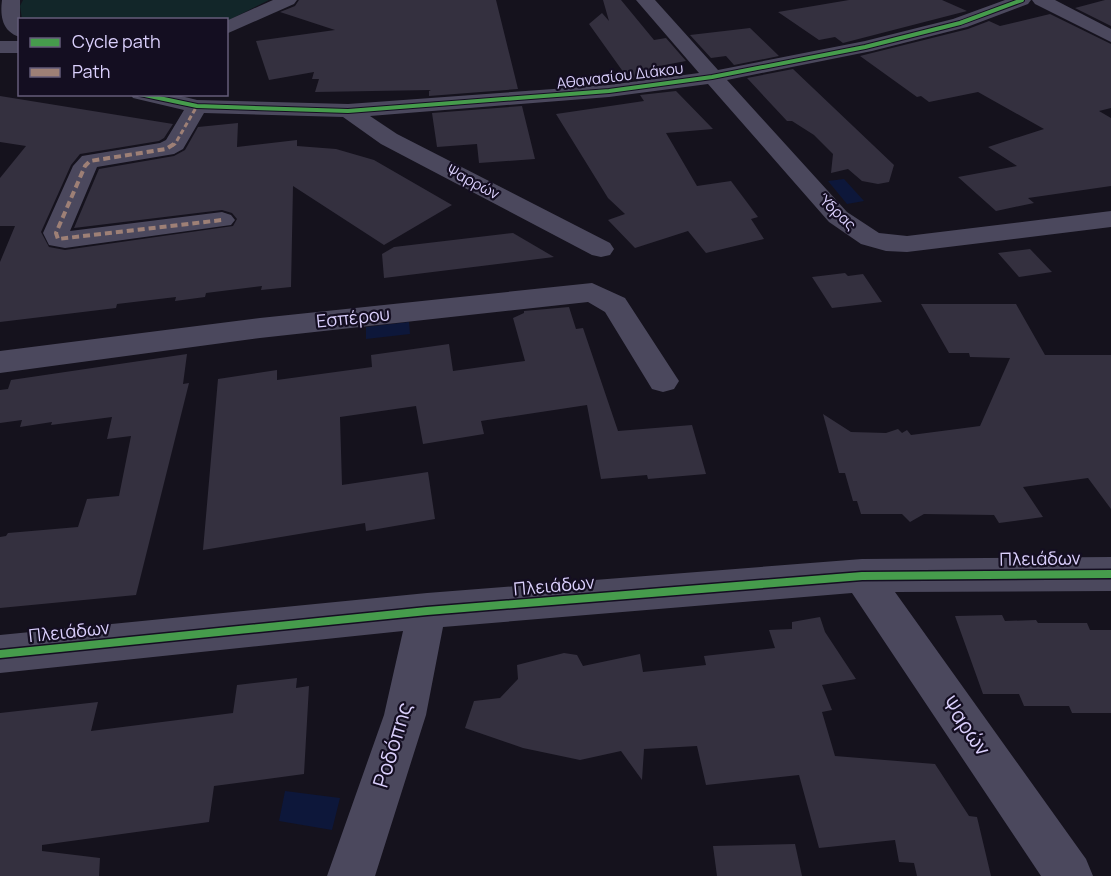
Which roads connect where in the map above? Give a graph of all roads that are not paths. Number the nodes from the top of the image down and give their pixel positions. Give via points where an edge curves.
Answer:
1 (11, 0) edge
2 (288, 0) edge
3 (645, 0) edge
4 (1022, 0) edge
5 (1041, 0) edge
6 (228, 27) edge
7 (18, 30) edge
8 (1111, 36) edge
9 (0, 46) edge
10 (18, 47) edge
11 (712, 77) junction
12 (150, 96) edge
13 (197, 106) junction
14 (348, 111) junction
15 (1111, 219) edge
16 (222, 220) dead end
17 (601, 249) dead end
18 (0, 362) edge
19 (663, 381) dead end
20 (1111, 574) edge
21 (862, 576) junction
22 (427, 611) junction
23 (0, 654) edge
24 (351, 876) edge
25 (1069, 876) edge

1 - 7 street via 8,15
2 - 6 street
3 - 11 street, Ύδρας
4 - 11 street, Αθανασίου Διάκου via 919,34
5 - 8 street
9 - 10 street
11 - 14 street, Αθανασίου Διάκου via 585,93
11 - 15 street, Ύδρας via 837,217 862,236 882,244
12 - 13 street, Αθανασίου Διάκου
13 - 14 street, Αθανασίου Διάκου
13 - 16 street via 176,144 90,161 56,233 65,240
14 - 17 street, Ψαρρών via 389,139
18 - 19 street, Εσπέρου via 260,328 592,292 615,305
20 - 21 street, Πλειάδων
21 - 22 street, Πλειάδων
21 - 25 street, Ψαρών
22 - 23 street, Πλειάδων
22 - 24 street, Ροδόπης via 405,715

